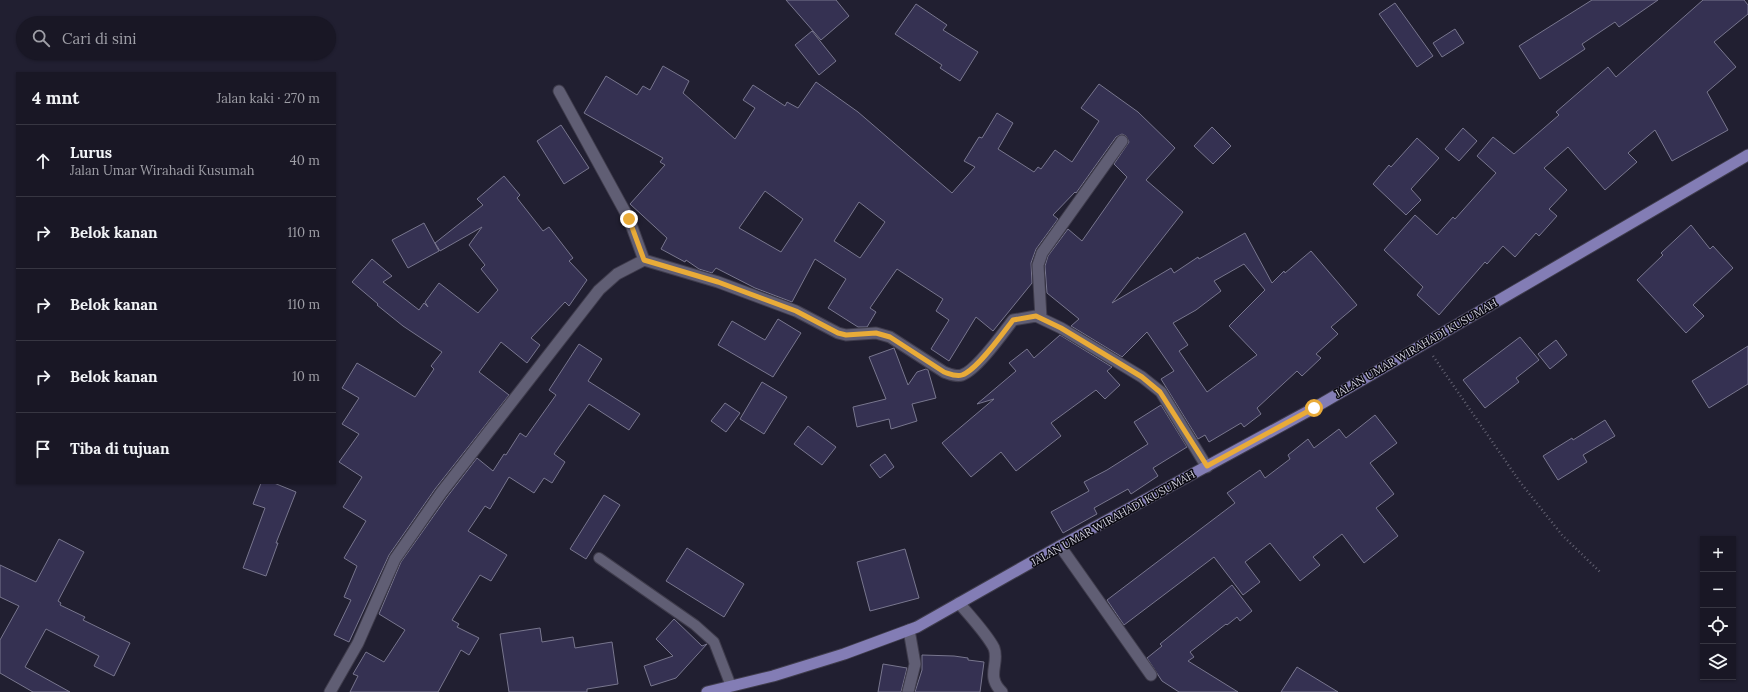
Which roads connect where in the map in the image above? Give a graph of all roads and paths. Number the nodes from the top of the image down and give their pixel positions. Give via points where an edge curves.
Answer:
1 (559, 91) dead end
2 (1122, 142) dead end
3 (1748, 155) edge
4 (644, 260) junction
5 (1041, 318) junction
6 (1425, 344) junction
7 (1207, 466) junction
8 (1060, 546) junction
9 (599, 558) dead end
10 (1600, 572) dead end
11 (959, 603) junction
12 (909, 630) junction
13 (1151, 675) dead end
14 (731, 686) junction
15 (330, 692) edge
16 (707, 692) edge
17 (908, 692) edge
18 (1002, 692) edge

1 - 4 street via 629,219
2 - 5 street via 1042,253 1038,265
3 - 6 main road, JALAN UMAR WIRAHADI KUSUMAH
4 - 5 street via 718,282 789,308 838,333 876,333 890,337 944,372 954,375 962,375 972,369 1013,320 1036,316
4 - 15 street via 617,274 599,290 441,493 396,559 358,643
5 - 7 street via 1123,365 1160,392
6 - 7 main road, JALAN UMAR WIRAHADI KUSUMAH
6 - 10 path via 1520,482 1562,535
7 - 8 main road, JALAN UMAR WIRAHADI KUSUMAH
8 - 11 main road, JALAN UMAR WIRAHADI KUSUMAH
8 - 13 street
9 - 14 lane via 695,625 714,642
11 - 12 main road, JALAN UMAR WIRAHADI KUSUMAH
11 - 18 street via 994,648 993,674 996,687
12 - 14 main road, JALAN UMAR WIRAHADI KUSUMAH via 844,654
12 - 17 street via 915,664
14 - 16 main road, JALAN UMAR WIRAHADI KUSUMAH

